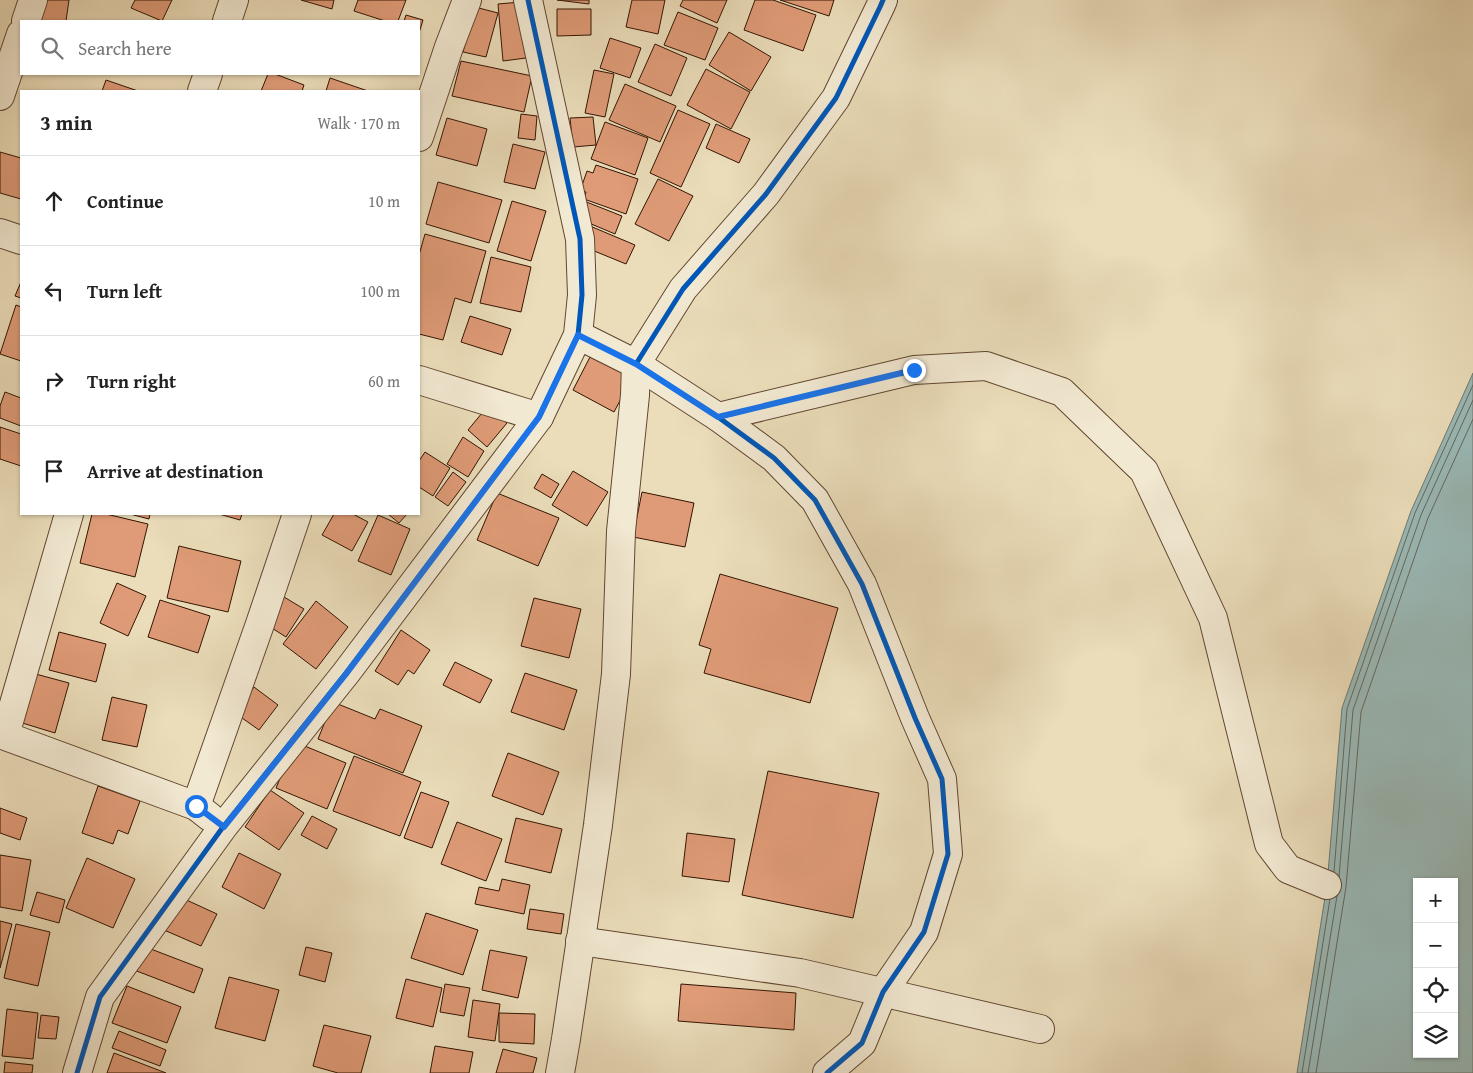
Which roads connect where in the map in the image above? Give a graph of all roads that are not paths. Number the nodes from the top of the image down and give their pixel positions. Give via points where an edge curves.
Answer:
1 (33, 0) edge
2 (234, 0) edge
3 (467, 0) edge
4 (528, 0) edge
5 (882, 0) edge
6 (26, 20) edge
7 (227, 20) edge
8 (20, 37) edge
9 (208, 75) edge
10 (202, 90) edge
11 (0, 96) edge
12 (420, 134) edge
13 (0, 233) edge
14 (20, 240) edge
15 (578, 335) junction
16 (636, 364) junction
17 (420, 380) edge
18 (539, 417) junction
19 (718, 417) junction
20 (68, 515) edge
21 (297, 515) edge
22 (3, 734) edge
23 (196, 806) junction
24 (224, 827) junction
25 (1327, 884) dead end
26 (580, 942) junction
27 (884, 992) junction
28 (1040, 1029) dead end
29 (77, 1073) edge
30 (560, 1073) edge
31 (827, 1073) edge

1 - 6 street
2 - 7 street
3 - 12 street
4 - 15 street via 580,239 582,295
5 - 16 street via 836,98 766,194 683,289
8 - 11 street
9 - 10 street
13 - 14 street
15 - 16 street
15 - 18 street
16 - 19 street
16 - 26 street via 621,531 616,674
17 - 18 street
18 - 24 street via 346,674
19 - 25 street via 914,370 986,366 1062,392 1144,471 1213,618 1269,844 1288,869
19 - 27 street via 774,458 816,500 862,584 942,780 948,854 924,932
20 - 22 street
21 - 23 street
22 - 23 street
23 - 24 street
24 - 29 street via 100,997
26 - 27 street via 800,973
26 - 30 street
27 - 28 street
27 - 31 street via 862,1043

